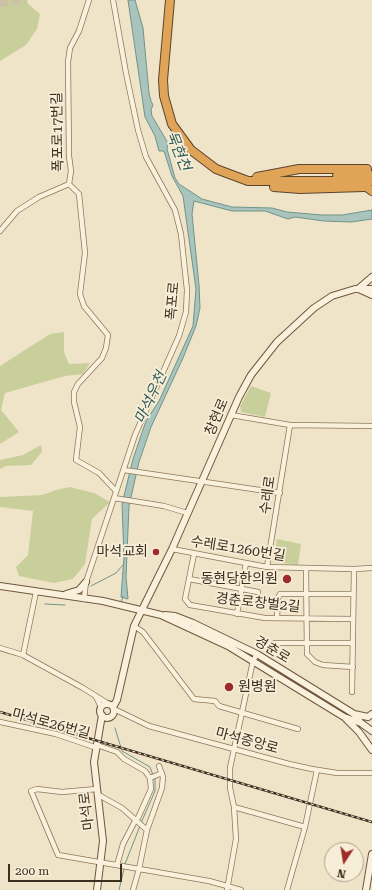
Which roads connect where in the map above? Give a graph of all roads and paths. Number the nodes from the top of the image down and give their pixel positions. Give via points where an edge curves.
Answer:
1 (89, 0) edge
2 (113, 0) edge
3 (170, 0) edge
4 (176, 0) edge
5 (372, 163) edge
6 (362, 170) junction
7 (257, 177) junction
8 (371, 181) edge
9 (69, 184) junction
10 (0, 230) edge
11 (372, 277) edge
12 (358, 289) junction
13 (372, 289) edge
14 (372, 295) edge
15 (232, 416) junction
16 (290, 425) junction
17 (372, 426) edge
18 (126, 471) junction
19 (202, 481) junction
20 (116, 491) junction
21 (280, 493) junction
22 (114, 498) junction
23 (187, 513) junction
24 (172, 549) junction
25 (194, 554) junction
26 (246, 563) junction
27 (268, 567) junction
28 (306, 568) junction
29 (372, 568) edge
30 (354, 569) junction
31 (189, 579) junction
32 (86, 582) junction
33 (0, 586) edge
34 (241, 590) junction
35 (36, 592) junction
36 (258, 592) dead end
37 (306, 594) junction
38 (353, 594) junction
39 (62, 596) junction
40 (84, 599) junction
41 (142, 609) junction
42 (161, 614) junction
43 (237, 614) junction
44 (277, 618) junction
45 (306, 619) junction
46 (353, 619) junction
47 (134, 626) junction
48 (275, 643) dead end
49 (306, 643) junction
50 (353, 643) junction
51 (0, 648) edge
52 (257, 654) junction
53 (22, 655) junction
54 (253, 660) junction
55 (353, 667) junction
56 (352, 692) dead end
57 (95, 695) junction
58 (107, 703) junction
59 (100, 707) junction
60 (113, 712) junction
61 (243, 712) junction
62 (354, 714) junction
63 (372, 714) edge
64 (102, 715) junction
65 (344, 717) junction
66 (0, 722) edge
67 (361, 723) junction
68 (298, 729) dead end
69 (100, 730) junction
70 (372, 731) edge
71 (97, 747) junction
72 (234, 749) junction
73 (372, 750) edge
74 (159, 766) dead end
75 (317, 770) junction
76 (372, 773) edge
77 (160, 774) junction
78 (151, 778) junction
79 (97, 792) junction
80 (234, 807) junction
81 (136, 821) junction
82 (305, 826) junction
83 (145, 829) junction
84 (372, 854) edge
85 (101, 862) junction
86 (116, 865) junction
87 (139, 869) junction
88 (227, 888) edge
89 (97, 890) edge
90 (133, 890) edge
91 (241, 890) edge
92 (287, 890) edge
93 (366, 890) edge

1 - 9 street, 폭포로17번길 via 79,31 70,48 68,62 71,171
2 - 18 street, 폭포로 via 138,130 146,157 175,210 181,234 188,290 186,312 179,336 143,415
3 - 8 highway via 164,96 172,124 191,150 205,162 230,176 266,186 300,189
4 - 7 highway via 167,78 169,98 177,124 192,147 207,159 236,174
5 - 6 highway
6 - 7 highway via 299,169
6 - 8 highway
7 - 8 highway
9 - 10 street, 폭포로17번길 via 39,197 17,211
9 - 20 street via 79,194 85,253 80,294 84,306 108,335 102,358 74,392 80,427 76,460 98,473
11 - 12 street
12 - 13 street, 창현로
12 - 14 street
12 - 15 street, 창현로 via 332,296 314,308 277,342 251,375
15 - 16 street
15 - 19 street, 창현로
16 - 17 street
16 - 21 street, 수레로
18 - 19 street
18 - 20 street, 폭포로
19 - 21 street
19 - 23 street, 창현로
20 - 22 street, 폭포로
21 - 27 street, 수레로
22 - 23 street via 164,506
22 - 32 street, 폭포로
23 - 24 street, 창현로
24 - 25 street, 수레로1260번길
24 - 41 street, 창현로
25 - 26 street, 수레로1260번길
25 - 31 street, 경춘로창벌2길
26 - 27 street, 수레로1260번길
26 - 34 street
27 - 28 street, 수레로1260번길
28 - 30 street, 수레로1260번길
28 - 37 street
29 - 30 street, 수레로1260번길
30 - 38 street
31 - 34 street, 경춘로창벌2길
31 - 43 street, 경춘로창벌2길 via 185,599 187,604
32 - 39 street via 79,590
32 - 40 street, 폭포로
33 - 35 street
34 - 36 street, 경춘로창벌2길
34 - 43 street
35 - 39 street
35 - 53 street
37 - 38 street
37 - 44 street via 280,594
37 - 45 street
38 - 46 street
39 - 40 street
40 - 41 street, 경춘로
41 - 42 street, 경춘로
41 - 47 street
42 - 52 street, 경춘로 via 193,623
42 - 54 street, 경춘로
43 - 44 street, 경춘로창벌2길
44 - 45 street, 경춘로창벌2길
45 - 46 street, 경춘로창벌2길
45 - 49 street
46 - 50 street
47 - 60 street
47 - 61 street via 143,632 194,699 212,701 220,706
48 - 49 street
49 - 50 street
49 - 55 street via 307,654 315,662 330,666
50 - 55 street
51 - 53 street
52 - 54 street
52 - 62 street, 경춘로
53 - 57 street
54 - 61 street
54 - 65 street, 경춘로
55 - 56 street
57 - 58 street
57 - 59 street
58 - 59 street
58 - 60 street
59 - 64 street
60 - 64 street
60 - 69 street
60 - 72 street, 마석중앙로 via 121,712 148,726
61 - 68 street
61 - 72 street
62 - 63 street via 368,717
62 - 67 street, 경춘로
64 - 69 street, 마석로
65 - 67 street, 경춘로
65 - 73 street via 360,732
66 - 71 street, 마석로26번길 via 56,734
67 - 70 street, 경춘로
69 - 71 street, 마석로
71 - 78 street, 마석로26번길 via 117,752
71 - 79 street, 마석로 via 94,762
72 - 75 street, 마석중앙로
72 - 80 street via 230,776
74 - 77 street
75 - 76 street, 마석중앙로
75 - 82 street
77 - 78 street
77 - 83 street via 162,788
78 - 81 street via 151,790
79 - 81 street via 122,808
79 - 85 street, 마석로 via 103,841
79 - 85 street via 31,791 58,855
80 - 82 street
80 - 88 street via 236,848
81 - 83 street
81 - 86 street
82 - 92 street
83 - 87 street
84 - 93 street
85 - 86 street
85 - 89 street, 마석로
86 - 87 street
87 - 88 street via 208,881
87 - 90 street
88 - 91 street

